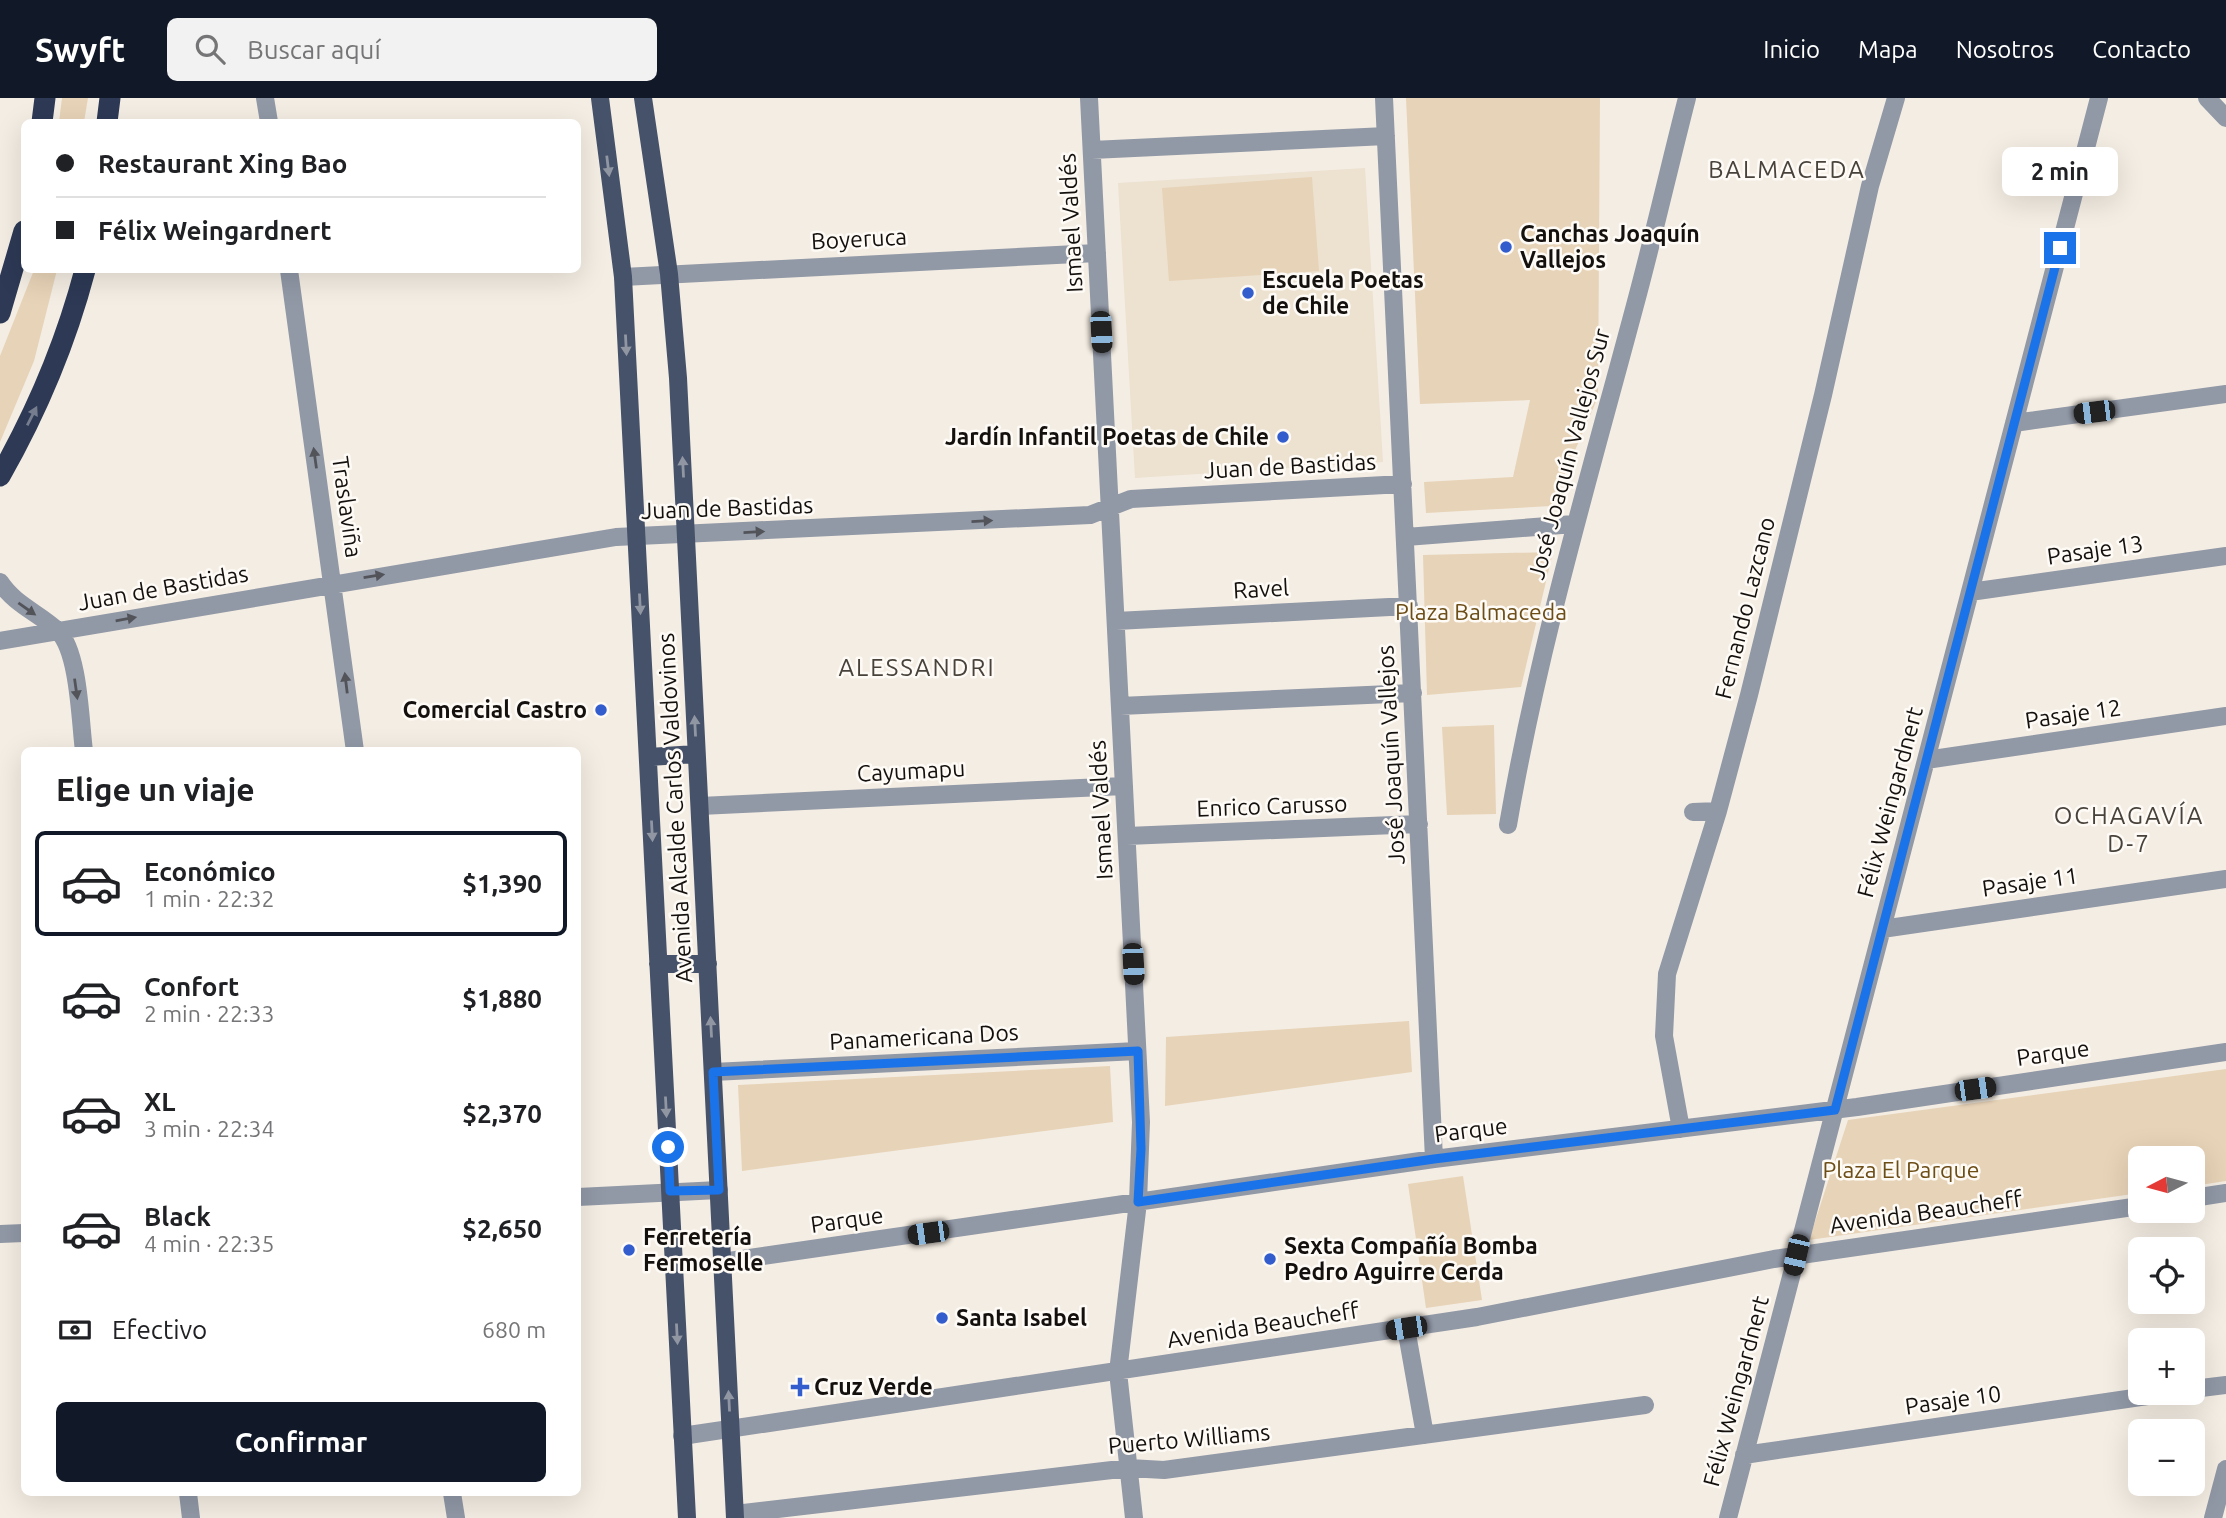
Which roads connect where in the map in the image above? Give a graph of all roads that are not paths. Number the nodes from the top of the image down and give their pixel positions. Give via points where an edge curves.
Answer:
1 (44, 98) edge
2 (110, 98) edge
3 (265, 98) edge
4 (600, 98) edge
5 (643, 98) edge
6 (1089, 98) edge
7 (1384, 98) edge
8 (1687, 98) edge
9 (1896, 98) edge
10 (2099, 98) edge
11 (2207, 98) edge
12 (2226, 118) edge
13 (42, 119) edge
14 (107, 119) edge
15 (268, 119) edge
16 (1386, 136) junction
17 (1092, 150) junction
18 (21, 241) edge
19 (1097, 253) junction
20 (84, 273) edge
21 (289, 273) edge
22 (669, 274) junction
23 (623, 277) junction
24 (0, 313) edge
25 (2226, 394) edge
26 (2014, 423) junction
27 (0, 476) edge
28 (1403, 484) junction
29 (1110, 508) junction
30 (1574, 524) junction
31 (636, 535) junction
32 (686, 535) junction
33 (1406, 537) junction
34 (2226, 556) edge
35 (0, 582) edge
36 (332, 582) junction
37 (1970, 592) junction
38 (1409, 606) junction
39 (1116, 621) junction
40 (58, 631) junction
41 (0, 640) edge
42 (1413, 693) junction
43 (1120, 706) junction
44 (2226, 716) edge
45 (84, 747) edge
46 (354, 747) edge
47 (696, 754) junction
48 (649, 757) junction
49 (1926, 760) junction
50 (1124, 786) junction
51 (700, 806) junction
52 (1718, 811) junction
53 (1693, 812) dead end
54 (1419, 824) junction
55 (1508, 825) dead end
56 (1127, 836) junction
57 (2226, 879) edge
58 (1882, 929) junction
59 (658, 964) junction
60 (708, 964) junction
61 (1138, 1051) junction
62 (2226, 1052) edge
63 (713, 1072) junction
64 (1835, 1110) junction
65 (1681, 1129) junction
66 (1434, 1159) junction
67 (719, 1190) junction
68 (670, 1191) junction
69 (2226, 1193) edge
70 (2205, 1196) edge
71 (581, 1198) edge
72 (1138, 1202) junction
73 (2128, 1208) edge
74 (21, 1233) edge
75 (0, 1234) edge
76 (1796, 1255) junction
77 (722, 1262) junction
78 (1406, 1328) junction
79 (1118, 1372) junction
80 (2226, 1385) edge
81 (2205, 1388) edge
82 (2128, 1399) edge
83 (1645, 1405) dead end
84 (731, 1429) junction
85 (682, 1436) junction
86 (1425, 1436) junction
87 (1744, 1455) junction
88 (1129, 1468) junction
89 (2226, 1468) edge
90 (188, 1496) edge
91 (452, 1496) edge
92 (735, 1516) edge
93 (191, 1518) edge
94 (456, 1518) edge
95 (687, 1518) edge
96 (1135, 1518) edge
97 (1728, 1518) edge
98 (2213, 1518) edge

1 - 13 highway
2 - 14 highway
3 - 15 street
4 -> 23 main road, Avenida Alcalde Carlos Valdovinos
5 - 22 main road, Avenida Alcalde Carlos Valdovinos
6 - 17 street, Ismael Valdés
7 - 16 street, José Joaquín Vallejos
8 - 30 street, José Joaquín Vallejos Sur via 1635,308
9 - 52 street, Fernando Lazcano via 1870,186 1823,395
10 - 26 street, Félix Weingardnert
11 - 12 street
16 - 17 street
16 - 28 street, José Joaquín Vallejos
17 - 19 street, Ismael Valdés
18 - 24 highway
19 - 22 street, Boyeruca
19 - 29 street, Ismael Valdés
27 -> 20 highway via 38,405
36 -> 21 street, Traslaviña
22 - 23 street, Boyeruca
32 -> 22 main road, Avenida Alcalde Carlos Valdovinos
23 -> 31 main road, Avenida Alcalde Carlos Valdovinos
25 - 26 street
26 - 37 street, Félix Weingardnert
28 - 29 street, Juan de Bastidas via 1131,499
28 - 33 street, José Joaquín Vallejos
32 -> 29 street, Juan de Bastidas via 1090,515
29 - 39 street, Ismael Valdés
30 - 33 street
30 - 55 street, José Joaquín Vallejos Sur via 1528,712
31 - 32 street, Juan de Bastidas
36 -> 31 street, Juan de Bastidas
31 -> 48 main road, Avenida Alcalde Carlos Valdovinos
47 -> 32 main road, Avenida Alcalde Carlos Valdovinos
33 - 38 street, José Joaquín Vallejos
34 - 37 street, Pasaje 13
35 -> 40 street, Juan de Bastidas via 15,601
40 -> 36 street, Juan de Bastidas
46 -> 36 street, Traslaviña
37 - 49 street, Félix Weingardnert
38 - 39 street, Ravel
38 - 42 street, José Joaquín Vallejos
39 - 43 street, Ismael Valdés
40 - 41 street, Juan de Bastidas
40 -> 45 street via 70,652
42 - 43 street
42 - 54 street, José Joaquín Vallejos
43 - 50 street, Ismael Valdés
44 - 49 street, Pasaje 12
47 - 48 main road
47 - 51 main road, Avenida Alcalde Carlos Valdovinos
48 -> 59 main road, Avenida Alcalde Carlos Valdovinos
49 - 58 street, Félix Weingardnert
50 - 51 street, Cayumapu
50 - 56 street, Ismael Valdés
51 - 60 main road, Avenida Alcalde Carlos Valdovinos
52 - 53 street
52 - 65 street, Fernando Lazcano via 1667,974 1664,1036
54 - 56 street, Enrico Carusso
54 - 66 street, José Joaquín Vallejos
56 - 61 street, Ismael Valdés
57 - 58 street, Pasaje 11
58 - 64 street, Félix Weingardnert
59 - 60 main road
59 -> 68 main road, Avenida Alcalde Carlos Valdovinos
63 -> 60 main road, Avenida Alcalde Carlos Valdovinos
61 - 63 street, Panamericana Dos
61 - 72 street, Ismael Valdés
62 - 64 street, Parque
63 - 67 main road, Avenida Alcalde Carlos Valdovinos
64 - 65 street, Parque
64 - 76 street, Félix Weingardnert
65 - 66 street, Parque
66 - 72 street, Parque
67 - 68 street
67 - 77 main road, Avenida Alcalde Carlos Valdovinos
68 - 71 street
68 -> 85 main road, Avenida Alcalde Carlos Valdovinos
69 - 70 street
72 - 77 street, Parque
72 - 79 street, Ismael Valdés
73 - 76 street, Avenida Beaucheff
74 - 75 street
76 - 78 street, Avenida Beaucheff
76 - 87 street, Félix Weingardnert
84 -> 77 main road, Avenida Alcalde Carlos Valdovinos
78 - 79 street, Avenida Beaucheff
78 - 86 street
79 - 84 street, Avenida Beaucheff
79 - 88 street, Ismael Valdés
80 - 81 street
82 - 87 street, Pasaje 10
83 - 86 street, Puerto Williams
84 - 85 street, Avenida Beaucheff
84 - 92 main road, Avenida Alcalde Carlos Valdovinos
85 - 95 main road, Avenida Alcalde Carlos Valdovinos
86 - 88 street, Puerto Williams via 1164,1470
87 - 97 street, Félix Weingardnert
88 - 92 street, Puerto Williams
88 - 96 street, Ismael Valdés
89 - 98 street
90 - 93 street
91 - 94 street

